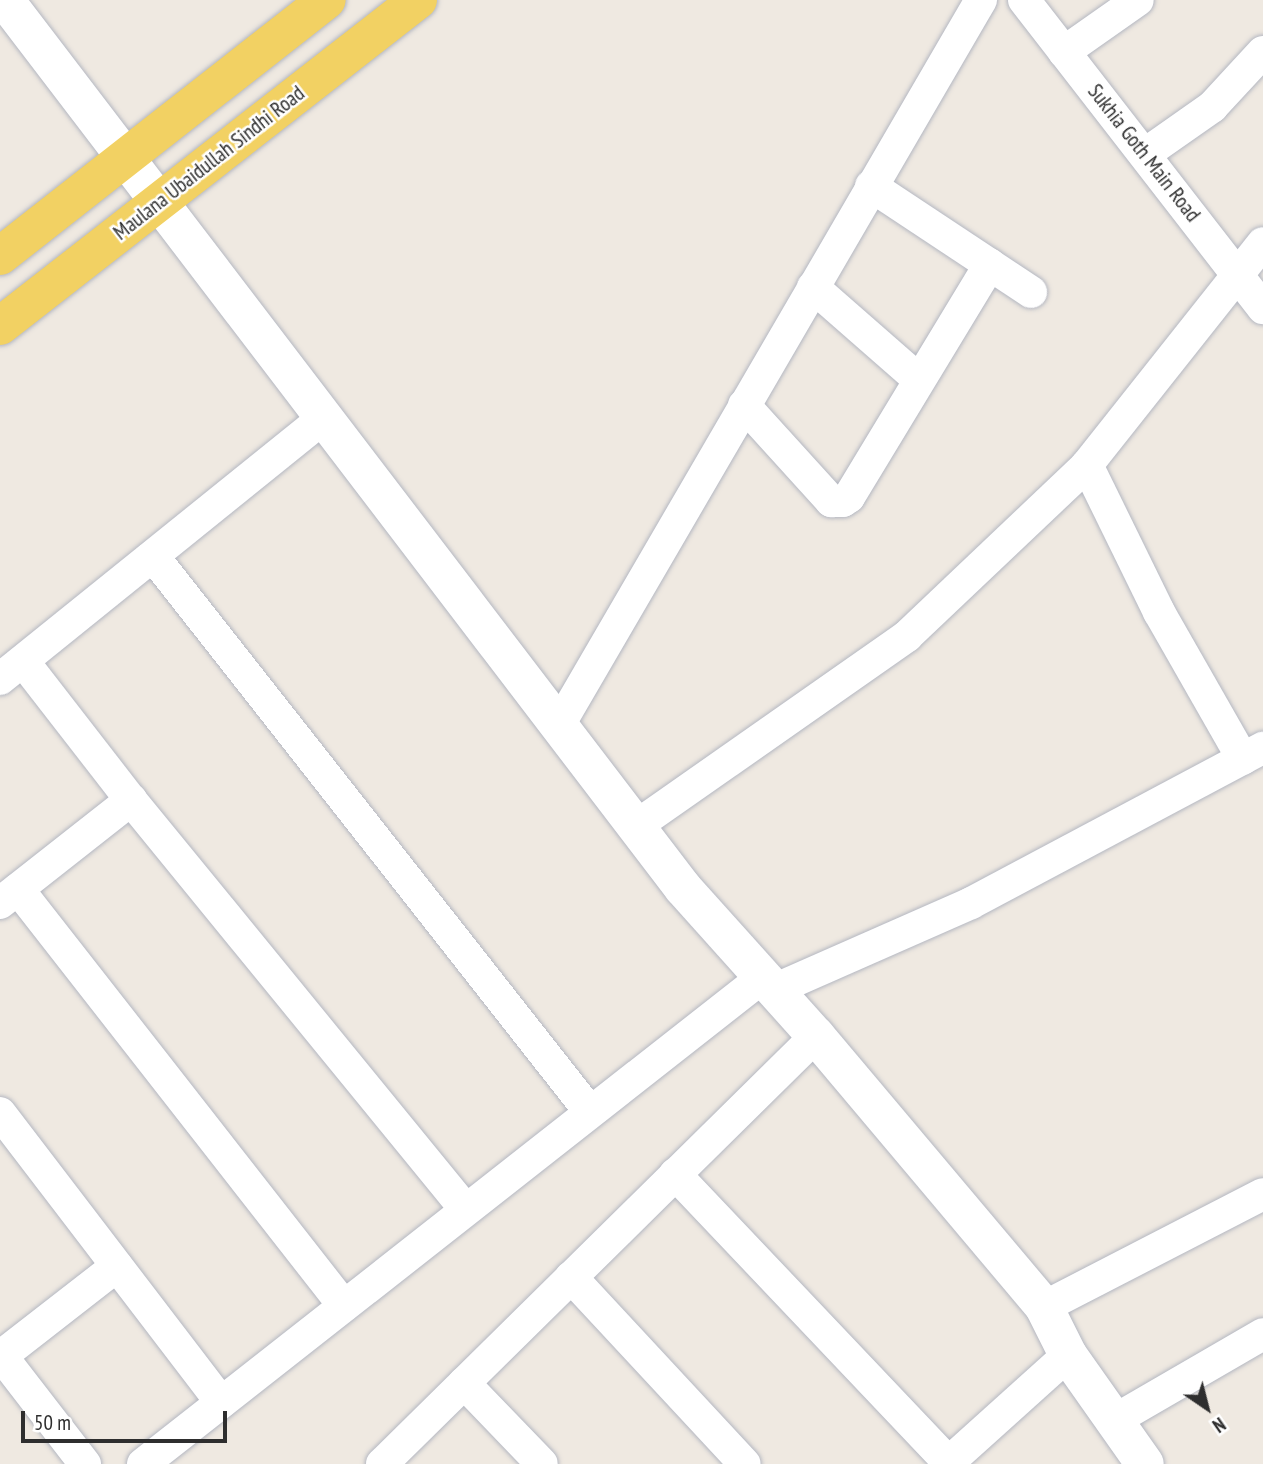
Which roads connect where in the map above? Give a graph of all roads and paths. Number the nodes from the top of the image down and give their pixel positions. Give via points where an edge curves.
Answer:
1 (5, 0) edge
2 (327, 0) edge
3 (418, 0) edge
4 (981, 0) edge
5 (1024, 0) edge
6 (1138, 0) edge
7 (1065, 52) junction
8 (1263, 52) edge
9 (1145, 154) junction
10 (127, 156) junction
11 (871, 186) junction
12 (160, 200) junction
13 (1263, 243) edge
14 (0, 256) edge
15 (990, 264) junction
16 (1237, 273) junction
17 (813, 287) junction
18 (1031, 292) dead end
19 (1263, 308) edge
20 (0, 326) edge
21 (917, 378) junction
22 (744, 405) junction
23 (325, 417) junction
24 (1087, 465) junction
25 (153, 556) junction
26 (12, 670) edge
27 (559, 725) junction
28 (1253, 753) edge
29 (131, 800) junction
30 (636, 826) junction
31 (9, 896) edge
32 (769, 983) junction
33 (816, 1036) junction
34 (590, 1112) junction
35 (0, 1113) edge
36 (675, 1174) junction
37 (1263, 1194) edge
38 (466, 1210) junction
39 (117, 1266) junction
40 (571, 1277) junction
41 (344, 1306) junction
42 (1044, 1307) junction
43 (1263, 1334) edge
44 (1068, 1354) junction
45 (1, 1356) edge
46 (464, 1383) junction
47 (221, 1402) junction
48 (1113, 1421) junction
49 (85, 1464) edge
50 (143, 1464) edge
51 (382, 1464) edge
52 (542, 1464) edge
53 (745, 1464) edge
54 (949, 1464) edge
55 (1144, 1464) edge

1 - 10 street
2 - 10 main road
3 - 12 main road, Maulana Ubaidullah Sindhi Road
4 - 11 street
5 - 7 street, Sukhia Goth Main Road
6 - 7 street
7 - 9 street, Sukhia Goth Main Road
8 - 9 street via 1212,107
9 - 16 street, Sukhia Goth Main Road
10 - 12 street
10 - 14 main road
11 - 15 street
11 - 17 street
12 - 20 main road, Maulana Ubaidullah Sindhi Road
12 - 23 street
13 - 16 street
15 - 18 street
15 - 21 street
16 - 19 street, Sukhia Goth Main Road
16 - 24 street
17 - 21 street
17 - 22 street
21 - 22 street via 849,497 837,503
22 - 27 street
23 - 25 street
23 - 27 street
24 - 28 street via 1159,612
24 - 30 street via 907,636
25 - 26 street
25 - 34 street
26 - 29 street
27 - 30 street
28 - 32 street via 971,903
29 - 31 street
29 - 38 street
30 - 32 street via 683,888
31 - 41 street
32 - 33 street
32 - 34 street
33 - 36 street
33 - 42 street
34 - 38 street
35 - 39 street
36 - 40 street
36 - 54 street
37 - 42 street
38 - 41 street
39 - 45 street
39 - 47 street
40 - 46 street
40 - 53 street
41 - 47 street
42 - 44 street
43 - 48 street
44 - 48 street
44 - 54 street
45 - 49 street
46 - 51 street
46 - 52 street
47 - 50 street
48 - 55 street

